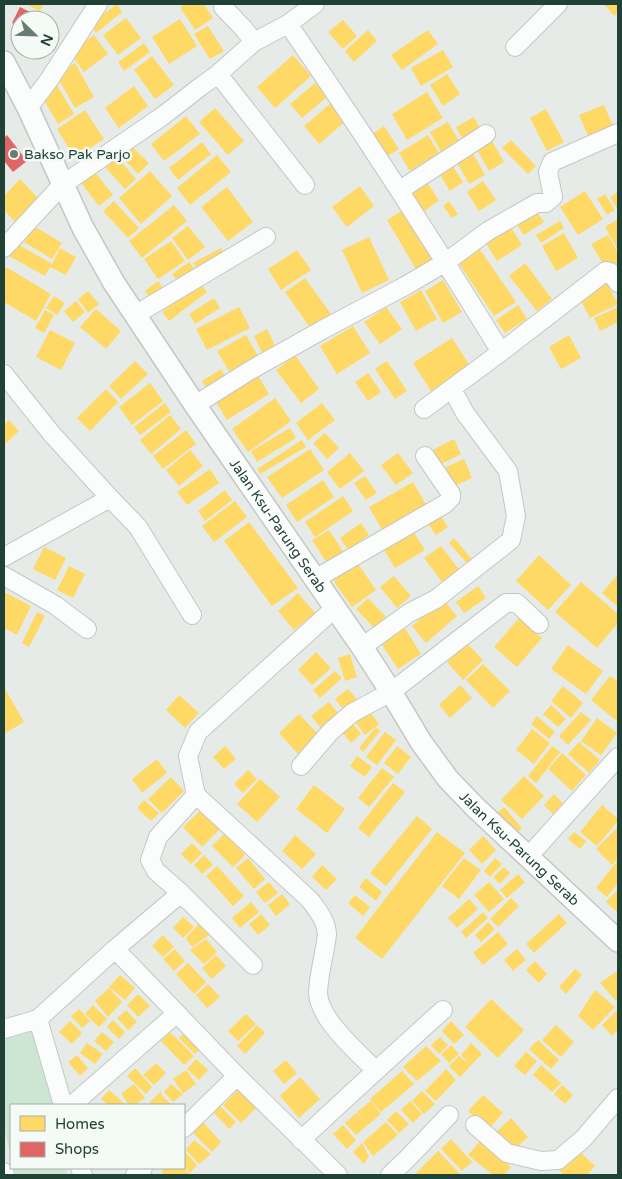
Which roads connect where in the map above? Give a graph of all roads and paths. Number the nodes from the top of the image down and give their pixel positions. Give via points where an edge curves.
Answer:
1 (98, 4) edge
2 (312, 4) edge
3 (558, 4) edge
4 (223, 7) dead end
5 (288, 24) junction
6 (254, 42) junction
7 (515, 47) dead end
8 (4, 62) edge
9 (218, 74) junction
10 (28, 108) junction
11 (618, 133) edge
12 (486, 134) dead end
13 (62, 185) junction
14 (305, 185) dead end
15 (400, 190) junction
16 (266, 237) dead end
17 (4, 248) edge
18 (446, 262) junction
19 (618, 283) edge
20 (135, 315) junction
21 (501, 352) junction
22 (4, 374) edge
23 (452, 389) junction
24 (195, 405) junction
25 (424, 409) dead end
26 (426, 456) dead end
27 (110, 498) junction
28 (4, 557) edge
29 (4, 576) edge
30 (316, 579) junction
31 (335, 608) junction
32 (192, 615) dead end
33 (538, 624) dead end
34 (87, 629) dead end
35 (362, 646) junction
36 (391, 692) junction
37 (618, 757) edge
38 (301, 766) dead end
39 (196, 795) junction
40 (528, 857) junction
41 (181, 894) junction
42 (618, 941) edge
43 (115, 949) junction
44 (253, 964) dead end
45 (443, 1010) dead end
46 (176, 1014) junction
47 (30, 1022) junction
48 (4, 1029) edge
49 (376, 1071) junction
50 (237, 1076) junction
51 (618, 1098) edge
52 (63, 1104) edge
53 (73, 1104) edge
54 (449, 1115) dead end
55 (475, 1125) dead end
56 (185, 1127) edge
57 (301, 1140) junction
58 (338, 1175) edge
59 (390, 1175) edge

1 - 10 street
2 - 5 street
3 - 7 street
4 - 6 street
5 - 6 street
5 - 15 street
6 - 9 street
8 - 10 street, Jalan Ksu-Parung Serab
9 - 13 street
9 - 14 street
10 - 13 street, Jalan Ksu-Parung Serab
11 - 18 street via 552,162 548,172 553,197 546,203 536,203 488,231
12 - 15 street
13 - 17 street
13 - 20 street, Jalan Ksu-Parung Serab via 82,228
15 - 18 street
16 - 20 street
18 - 21 street
18 - 24 street via 248,370
19 - 21 street via 606,271
20 - 24 street, Jalan Ksu-Parung Serab
21 - 23 street
22 - 27 street via 51,433
23 - 25 street
23 - 35 street via 465,413 508,471 516,516 511,540 436,599
24 - 30 street, Jalan Ksu-Parung Serab
26 - 30 street via 451,498
27 - 28 street
27 - 32 street via 138,527
29 - 34 street via 55,605
30 - 31 street, Jalan Ksu-Parung Serab
31 - 35 street, Jalan Ksu-Parung Serab
31 - 39 street via 198,732 188,756
33 - 36 street via 517,603 506,603
35 - 36 street, Jalan Ksu-Parung Serab
36 - 38 street via 352,714 330,732
36 - 40 street, Jalan Ksu-Parung Serab via 448,779
37 - 40 street
39 - 41 street via 158,837 150,860 156,871
39 - 49 street via 310,900 320,913 327,934 318,993 322,1010 339,1034
40 - 42 street, Jalan Ksu-Parung Serab
41 - 43 street
41 - 44 street
43 - 46 street
43 - 47 street
45 - 49 street
46 - 50 street
46 - 53 street
47 - 48 street
47 - 52 street
49 - 57 street
50 - 56 street
50 - 57 street
51 - 55 street via 583,1139 558,1160 541,1161 507,1153
54 - 59 street
57 - 58 street

